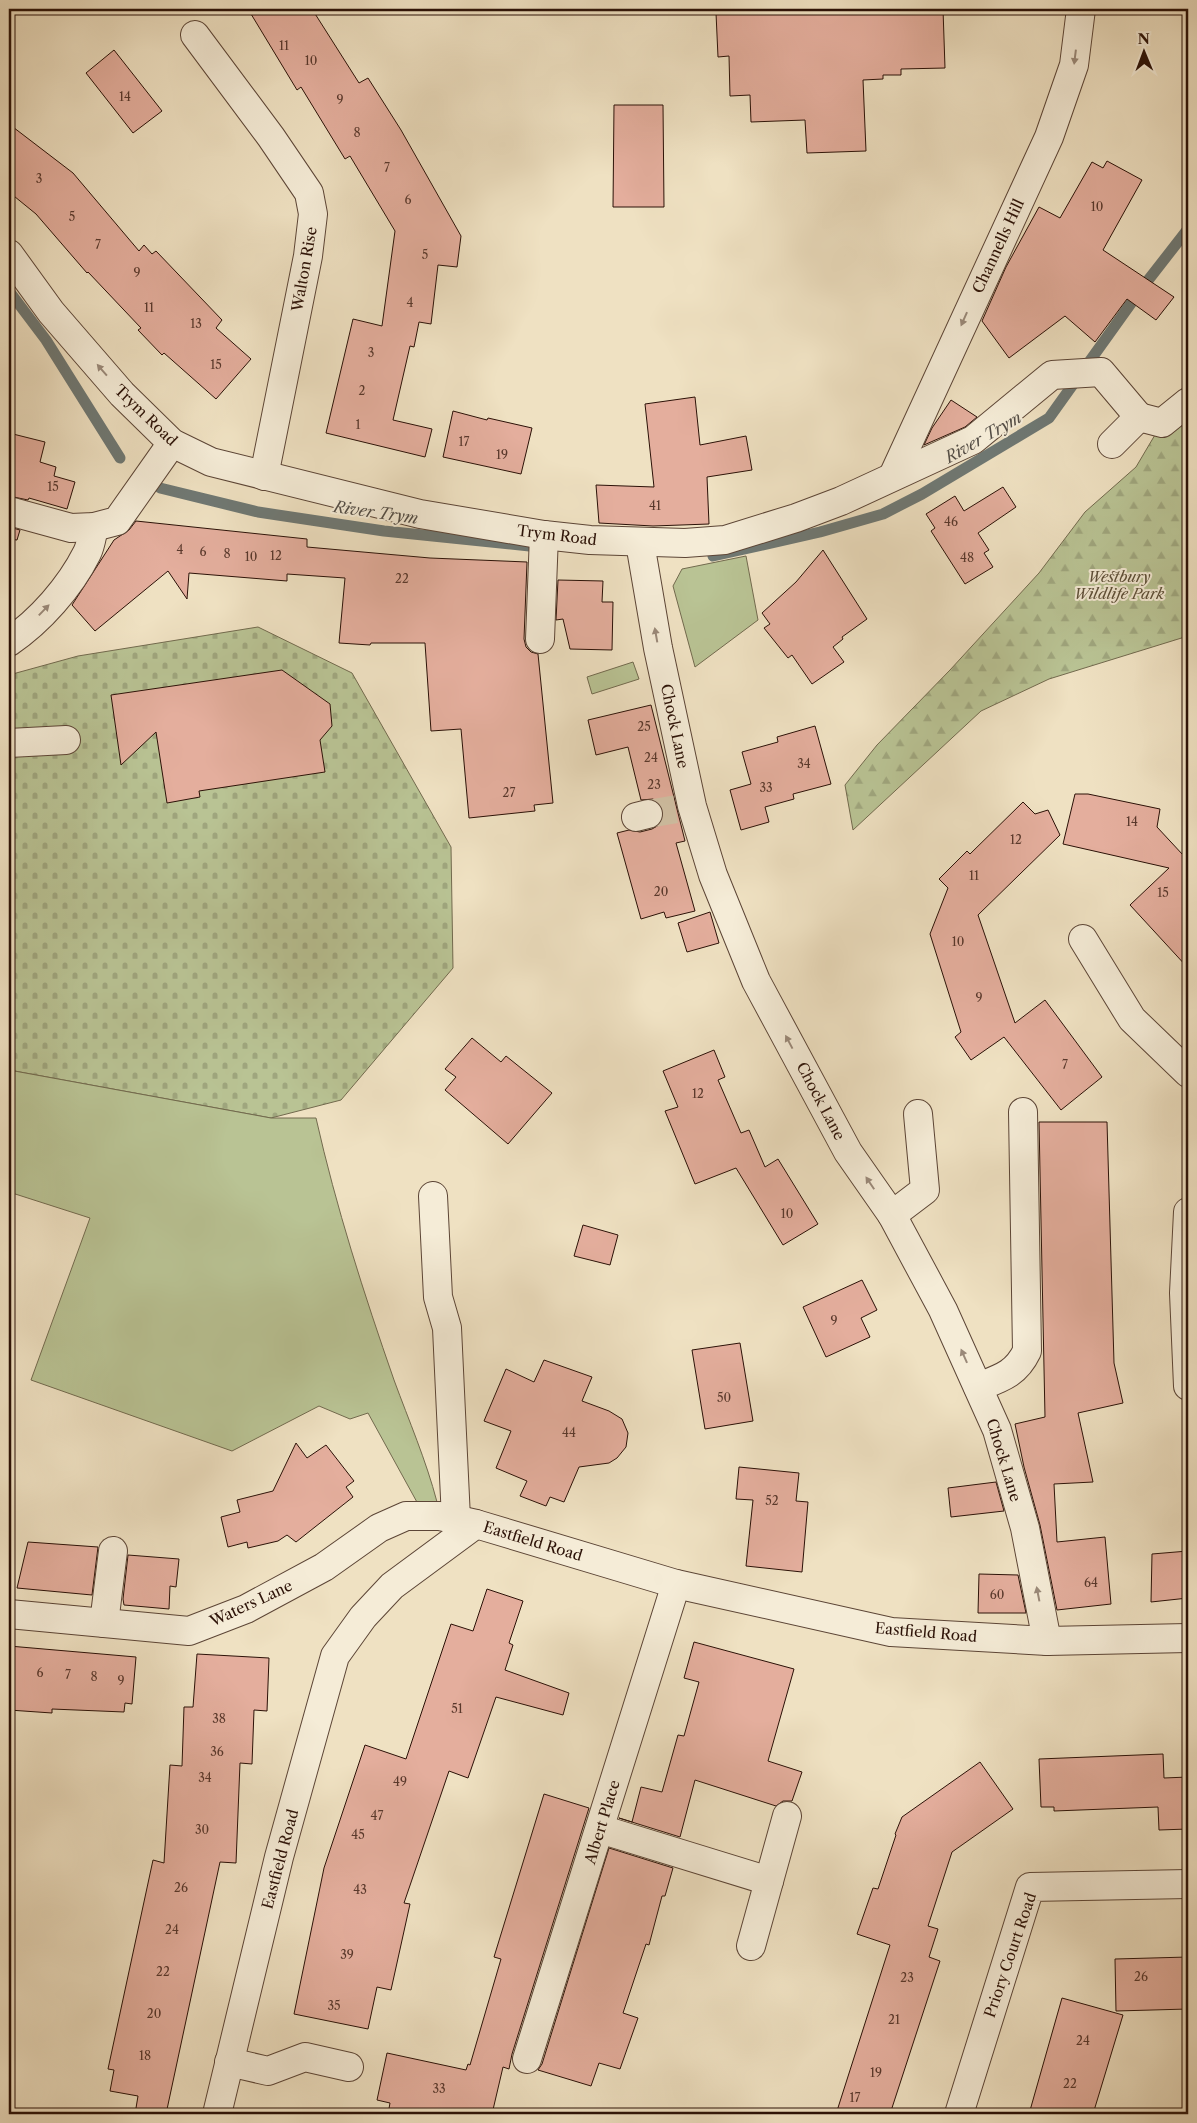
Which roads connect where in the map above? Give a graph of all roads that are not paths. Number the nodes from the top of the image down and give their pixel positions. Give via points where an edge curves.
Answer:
1 (1081, 9) edge
2 (195, 35) dead end
3 (9, 254) edge
4 (1188, 402) edge
5 (1139, 417) junction
6 (172, 443) junction
7 (1112, 444) dead end
8 (264, 476) junction
9 (893, 476) junction
10 (9, 511) edge
11 (94, 527) junction
12 (544, 534) junction
13 (640, 543) junction
14 (540, 639) dead end
15 (9, 642) edge
16 (66, 740) dead end
17 (9, 743) edge
18 (1083, 939) dead end
19 (1188, 1073) edge
20 (1023, 1112) dead end
21 (918, 1114) dead end
22 (432, 1196) dead end
23 (1188, 1212) edge
24 (892, 1215) junction
25 (978, 1386) junction
26 (1188, 1386) edge
27 (466, 1521) junction
28 (113, 1551) dead end
29 (676, 1584) junction
30 (9, 1614) edge
31 (104, 1623) junction
32 (1188, 1638) edge
33 (1047, 1642) junction
34 (787, 1816) dead end
35 (600, 1830) junction
36 (769, 1881) junction
37 (1188, 1884) edge
38 (751, 1946) dead end
39 (527, 2060) dead end
40 (229, 2062) junction
41 (349, 2067) dead end
42 (217, 2114) edge
43 (959, 2114) edge

1 -> 9 street, Channells Hill via 1074,65 1049,137
2 - 8 street, Walton Rise via 309,193 313,214 308,256
6 -> 3 street, Trym Road via 122,394 51,312
4 - 5 street via 1162,423
5 - 7 street
5 - 9 street, Trym Road via 1101,372 1052,375 973,440
6 - 8 street, Trym Road via 211,462
6 - 11 street via 117,521
8 - 12 street, Trym Road via 420,514
9 - 13 street, Trym Road via 841,501 725,540
10 - 11 street via 72,528
15 -> 11 street via 21,634 61,592 88,552
12 - 13 street, Trym Road
12 - 14 street
24 -> 13 street, Chock Lane via 848,1152 756,981 685,807
16 - 17 street
18 - 19 street via 1132,1018
20 - 25 street via 1027,1351 1021,1363 1007,1375
21 - 24 street via 925,1190
22 - 27 street via 438,1297 447,1328
23 - 26 street via 1184,1293
25 -> 24 street, Chock Lane via 944,1310
33 -> 25 street, Chock Lane via 1025,1528 997,1430
27 - 29 street, Eastfield Road
27 - 31 street, Waters Lane via 440,1516 406,1516 379,1528 324,1567 246,1609 189,1631
27 - 40 street, Eastfield Road via 392,1586 363,1617 335,1656 279,1857
28 - 31 street
29 - 33 street, Eastfield Road via 891,1632
29 - 35 street, Albert Place via 653,1689
30 - 31 street, Waters Lane
32 - 33 street, Eastfield Road
34 - 36 street
35 - 36 street
35 - 39 street, Albert Place
36 - 38 street
37 - 43 street, Priory Court Road via 1030,1887
40 - 41 street via 268,2072 305,2057
40 - 42 street, Eastfield Road

